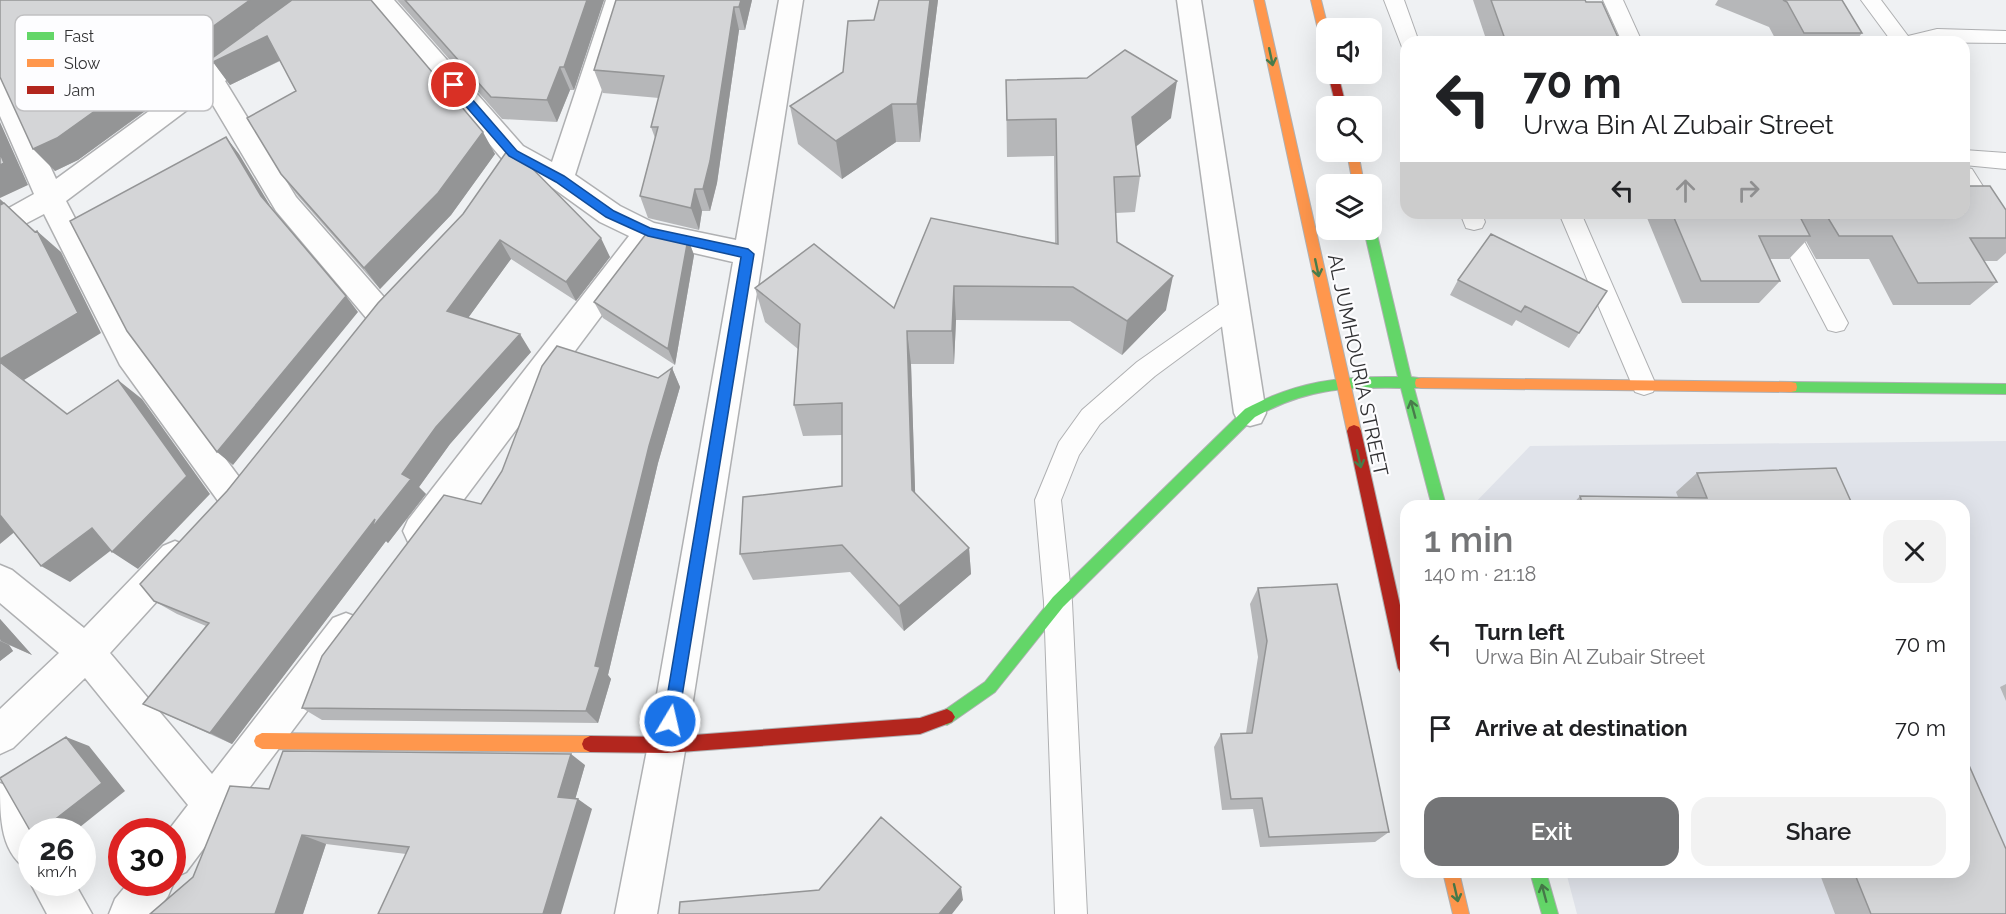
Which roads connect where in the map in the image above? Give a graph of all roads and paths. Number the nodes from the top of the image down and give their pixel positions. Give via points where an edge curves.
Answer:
1 (317, 0) edge
2 (380, 0) edge
3 (618, 0) edge
4 (791, 0) edge
5 (1189, 0) edge
6 (1259, 0) edge
7 (1316, 0) edge
8 (1394, 0) edge
9 (1613, 0) edge
10 (1871, 0) edge
11 (1320, 18) edge
12 (1407, 36) edge
13 (1629, 36) edge
14 (1898, 36) edge
15 (1933, 36) edge
16 (2006, 37) edge
17 (213, 79) edge
18 (213, 82) edge
19 (0, 86) edge
20 (169, 111) edge
21 (513, 153) junction
22 (1970, 158) edge
23 (2006, 161) edge
24 (560, 179) junction
25 (494, 180) edge
26 (1970, 184) edge
27 (50, 198) junction
28 (1573, 219) edge
29 (1781, 219) edge
30 (0, 226) edge
31 (648, 232) junction
32 (1372, 240) edge
33 (2006, 241) edge
34 (748, 254) junction
35 (402, 288) edge
36 (1234, 305) junction
37 (379, 312) junction
38 (1836, 323) dead end
39 (357, 339) edge
40 (1341, 382) junction
41 (1406, 384) junction
42 (1644, 385) junction
43 (2006, 389) edge
44 (1250, 413) junction
45 (255, 467) edge
46 (233, 495) junction
47 (1437, 500) edge
48 (405, 552) edge
49 (0, 581) edge
50 (1058, 602) junction
51 (362, 609) edge
52 (1400, 642) edge
53 (86, 652) junction
54 (0, 735) edge
55 (262, 741) junction
56 (667, 745) junction
57 (0, 803) edge
58 (213, 806) junction
59 (18, 831) edge
60 (186, 840) edge
61 (1452, 878) edge
62 (1540, 878) edge
63 (59, 896) edge
64 (144, 896) edge
65 (71, 914) edge
66 (130, 914) edge
67 (636, 914) edge
68 (1071, 914) edge
69 (1461, 914) edge
70 (1550, 914) edge

1 - 17 street
2 - 21 street
3 - 24 street
4 - 34 street
5 - 36 street
6 -> 40 street, AL JUMHOURIA STREET
7 - 11 street
8 - 12 lane
9 - 13 lane
10 - 14 lane
15 - 16 lane
18 - 37 street via 286,204
19 - 27 street
20 - 27 street
21 - 24 street
21 - 25 street
22 - 23 lane
24 - 31 street via 610,214
26 - 33 lane
27 - 30 street
27 - 46 street via 131,356
28 - 42 lane
29 - 38 lane
31 - 34 street
31 - 48 street
32 - 41 street, AL JUMHOURIA STREET
34 - 56 street
35 - 37 street
36 - 44 street
36 - 50 lane via 1091,417 1068,450 1048,500
37 - 39 street
40 - 41 street
40 - 44 street via 1308,386 1277,396
40 -> 52 street, AL JUMHOURIA STREET
41 - 42 street
47 -> 41 street, AL JUMHOURIA STREET
42 - 43 street
44 - 50 street
45 - 46 street
46 - 53 street
49 - 53 street
50 - 56 street via 990,687 945,718 920,726
50 - 68 lane
51 - 55 street
53 - 54 street
53 - 58 street
55 - 56 street
55 - 58 street
56 - 67 street
57 - 59 street
58 - 60 street
61 -> 69 street
70 -> 62 street
63 - 65 street
64 - 66 street

